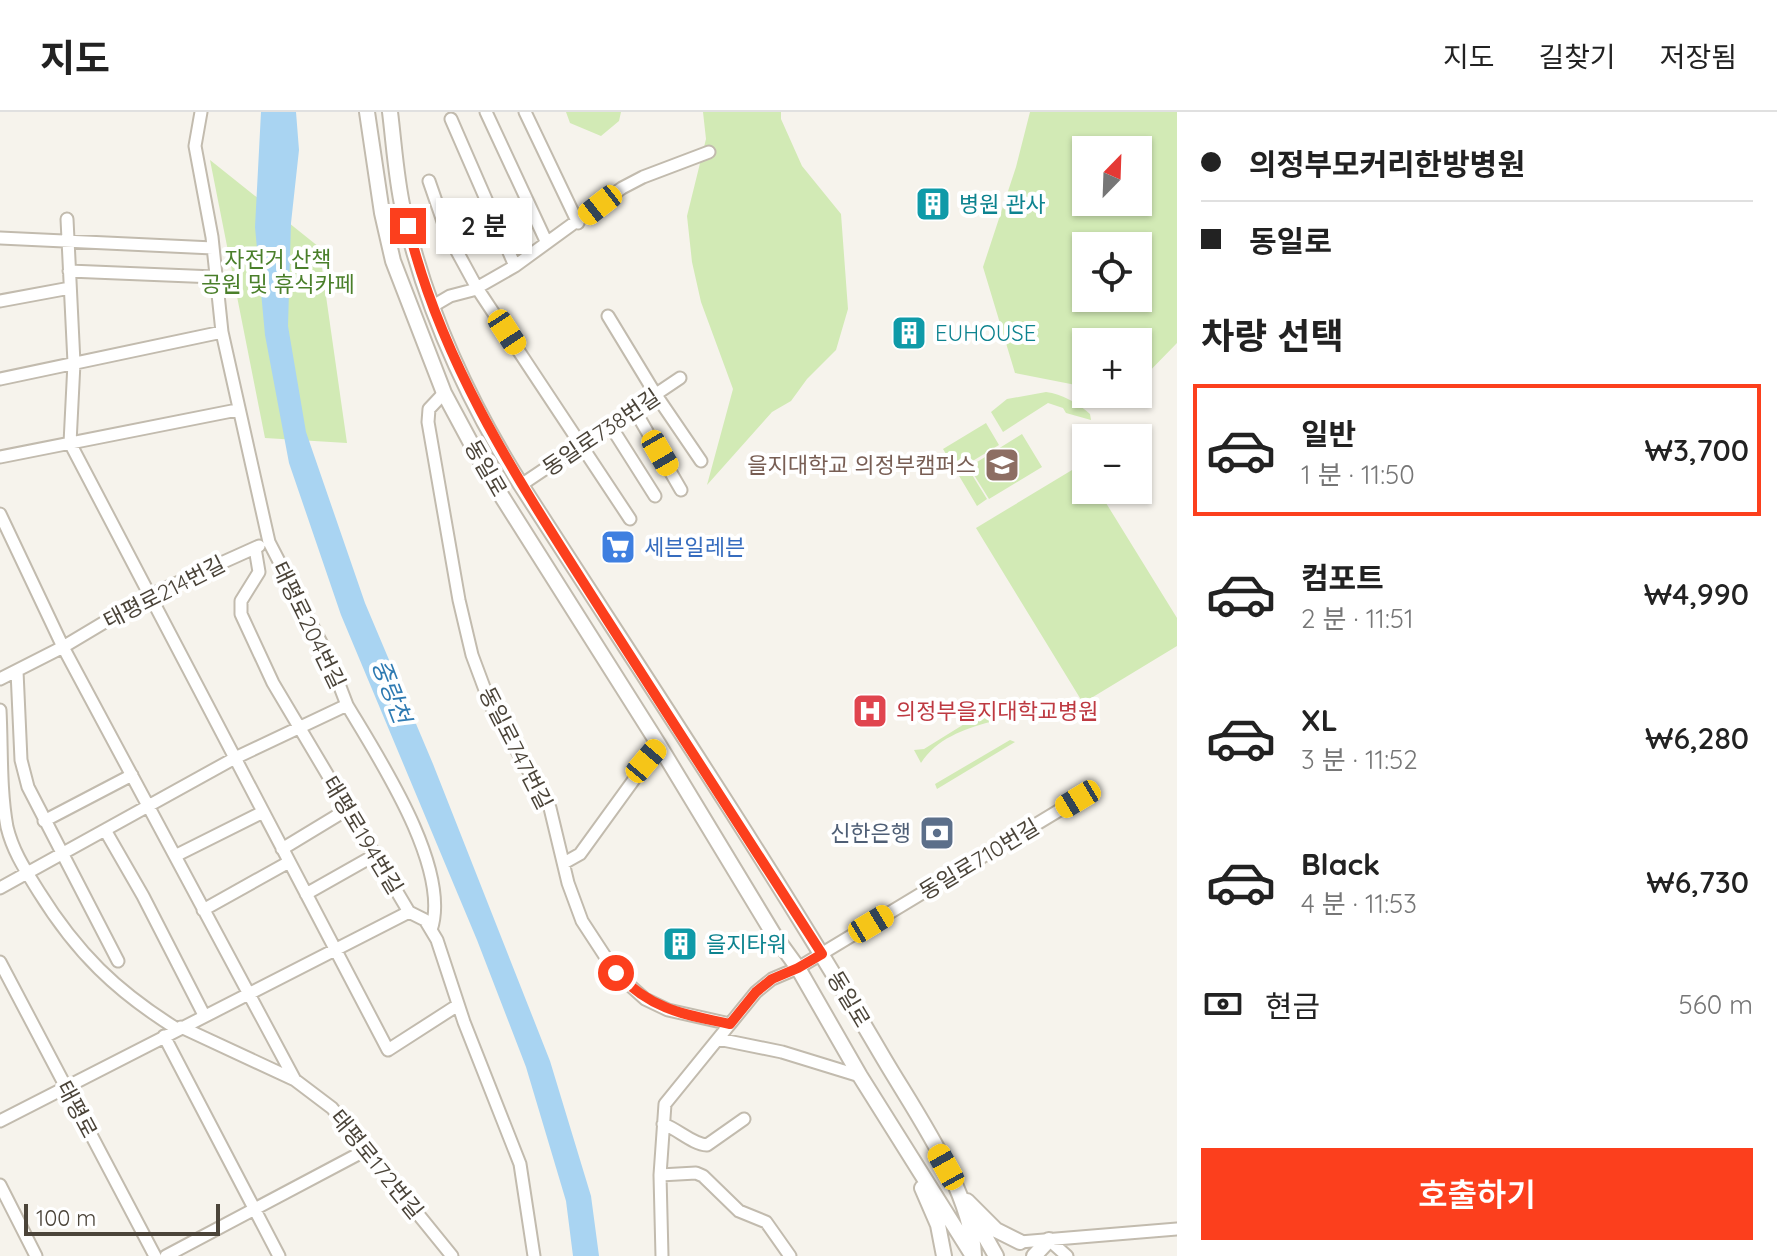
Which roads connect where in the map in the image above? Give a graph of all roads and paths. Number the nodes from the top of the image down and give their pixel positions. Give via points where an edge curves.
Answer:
1 (201, 112) edge
2 (367, 112) edge
3 (390, 112) edge
4 (486, 112) edge
5 (525, 112) edge
6 (451, 119) dead end
7 (709, 152) dead end
8 (429, 181) dead end
9 (67, 219) dead end
10 (578, 223) junction
11 (0, 238) edge
12 (67, 241) junction
13 (546, 241) junction
14 (213, 248) junction
15 (515, 266) junction
16 (69, 271) junction
17 (215, 277) junction
18 (70, 288) junction
19 (477, 288) junction
20 (0, 301) edge
21 (433, 306) junction
22 (608, 316) dead end
23 (222, 332) junction
24 (74, 363) junction
25 (680, 378) dead end
26 (0, 379) edge
27 (444, 393) junction
28 (656, 395) junction
29 (634, 409) junction
30 (237, 410) junction
31 (610, 425) junction
32 (70, 443) junction
33 (581, 445) junction
34 (0, 457) edge
35 (701, 461) dead end
36 (521, 485) junction
37 (681, 490) dead end
38 (655, 496) dead end
39 (0, 514) edge
40 (630, 519) dead end
41 (269, 542) junction
42 (255, 548) junction
43 (150, 595) junction
44 (63, 647) junction
45 (17, 671) junction
46 (0, 679) edge
47 (347, 705) junction
48 (0, 710) edge
49 (299, 726) junction
50 (659, 745) junction
51 (235, 758) junction
52 (132, 775) junction
53 (1078, 799) dead end
54 (149, 807) junction
55 (348, 809) junction
56 (263, 812) junction
57 (44, 821) junction
58 (105, 830) junction
59 (282, 849) junction
60 (62, 855) junction
61 (375, 855) junction
62 (175, 856) junction
63 (289, 862) junction
64 (564, 863) junction
65 (27, 873) junction
66 (0, 888) edge
67 (306, 894) junction
68 (203, 910) junction
69 (409, 912) junction
70 (431, 930) junction
71 (335, 949) junction
72 (822, 954) junction
73 (118, 961) dead end
74 (0, 962) edge
75 (798, 968) junction
76 (249, 993) junction
77 (458, 1005) junction
78 (204, 1015) junction
79 (730, 1024) junction
80 (179, 1028) junction
81 (164, 1036) junction
82 (718, 1039) junction
83 (860, 1076) junction
84 (295, 1080) junction
85 (65, 1086) junction
86 (744, 1119) dead end
87 (0, 1121) edge
88 (663, 1124) junction
89 (901, 1140) junction
90 (366, 1150) junction
91 (660, 1175) junction
92 (0, 1185) edge
93 (960, 1192) junction
94 (254, 1209) junction
95 (1177, 1229) edge
96 (1049, 1240) junction
97 (1020, 1242) junction
98 (979, 1251) edge
99 (36, 1256) edge
100 (155, 1256) edge
101 (166, 1256) edge
102 (279, 1256) edge
103 (452, 1256) edge
104 (534, 1256) edge
105 (662, 1256) edge
106 (790, 1256) edge
107 (944, 1256) edge
108 (1034, 1256) edge
109 (1067, 1256) edge

1 - 14 street, 태평로204번길 via 195,146
2 - 27 street, 동일로 via 393,261
3 - 21 street, 동일로 via 403,206
4 - 13 street
5 - 10 street
6 - 15 street
7 - 10 street via 622,188
8 - 19 street via 447,233
9 - 12 street
10 - 13 street
11 - 12 street
12 - 14 street
12 - 16 street
13 - 15 street
14 - 17 street, 태평로204번길
15 - 19 street
16 - 17 street
16 - 18 street
17 - 23 street, 태평로204번길
18 - 20 street
18 - 24 street
19 - 21 street
19 - 33 street
21 - 36 street, 동일로 via 461,373
22 - 28 street
23 - 24 street
23 - 30 street, 태평로204번길
24 - 26 street
24 - 32 street
25 - 28 street, 동일로738번길
27 - 50 street, 동일로 via 487,473
27 - 64 street, 동일로747번길 via 429,409 428,422 465,628 491,706 550,808
28 - 29 street, 동일로738번길
28 - 35 street
29 - 31 street, 동일로738번길
29 - 37 street
30 - 32 street
30 - 41 street, 태평로204번길
31 - 33 street, 동일로738번길
31 - 38 street
32 - 34 street
32 - 43 street
33 - 36 street, 동일로738번길
33 - 40 street
36 - 72 street, 동일로
39 - 44 street
41 - 42 street, 태평로214번길
41 - 47 street, 태평로204번길 via 329,658
42 - 43 street, 태평로214번길
42 - 49 street, 태평로204번길 via 259,572 241,601 241,614
43 - 44 street, 태평로214번길
43 - 51 street
44 - 45 street, 태평로214번길
44 - 52 street
45 - 46 street, 태평로214번길
45 - 57 street via 21,760
47 - 49 street, 태평로204번길
47 - 70 street via 417,831 436,900
48 - 65 street via 6,824 13,851
49 - 51 street, 태평로204번길
49 - 55 street, 태평로194번길
50 - 64 street via 580,854
50 - 75 street, 동일로
51 - 54 street, 태평로204번길
51 - 56 street
52 - 54 street
52 - 57 street
53 - 72 street, 동일로710번길
54 - 58 street, 태평로204번길
54 - 62 street
55 - 59 street
55 - 61 street, 태평로194번길
56 - 59 street
56 - 62 street
57 - 60 street
58 - 60 street, 태평로204번길
58 - 78 street
59 - 63 street
60 - 65 street, 태평로204번길
60 - 73 street
61 - 67 street
61 - 69 street, 태평로194번길
62 - 68 street
63 - 67 street
63 - 68 street
64 - 79 street, 동일로747번길 via 582,921 625,983 668,1010
65 - 66 street, 태평로204번길
65 - 80 street via 82,954 139,1004
67 - 71 street
68 - 76 street
69 - 70 street
69 - 71 street, 태평로194번길
70 - 77 street
71 - 76 street, 태평로194번길
71 - 77 street via 388,1050
72 - 75 street, 동일로710번길
72 - 93 street, 동일로
74 - 85 street, 태평로
75 - 79 street, 동일로710번길 via 756,992
75 - 83 street, 동일로
76 - 78 street, 태평로194번길
76 - 84 street
77 - 104 street via 520,1164
78 - 80 street, 태평로194번길
79 - 82 street, 동일로710번길
80 - 81 street, 태평로194번길
80 - 84 street
81 - 85 street, 태평로194번길
81 - 94 street
82 - 83 street
82 - 88 street, 동일로710번길 via 665,1104
83 - 89 street, 동일로
84 - 90 street, 태평로172번길 via 332,1108
85 - 87 street, 태평로194번길
85 - 100 street, 태평로
86 - 88 street via 707,1145
88 - 91 street, 동일로710번길
89 - 98 street, 동일로
89 - 107 street via 938,1225
90 - 94 street
90 - 103 street, 태평로172번길
91 - 105 street, 동일로710번길
91 - 106 street via 703,1176 739,1211 766,1222
92 - 99 street
93 - 97 street via 988,1223
93 - 98 street
94 - 101 street
94 - 102 street
95 - 96 street
96 - 97 street
96 - 108 street
96 - 109 street
97 - 98 street

